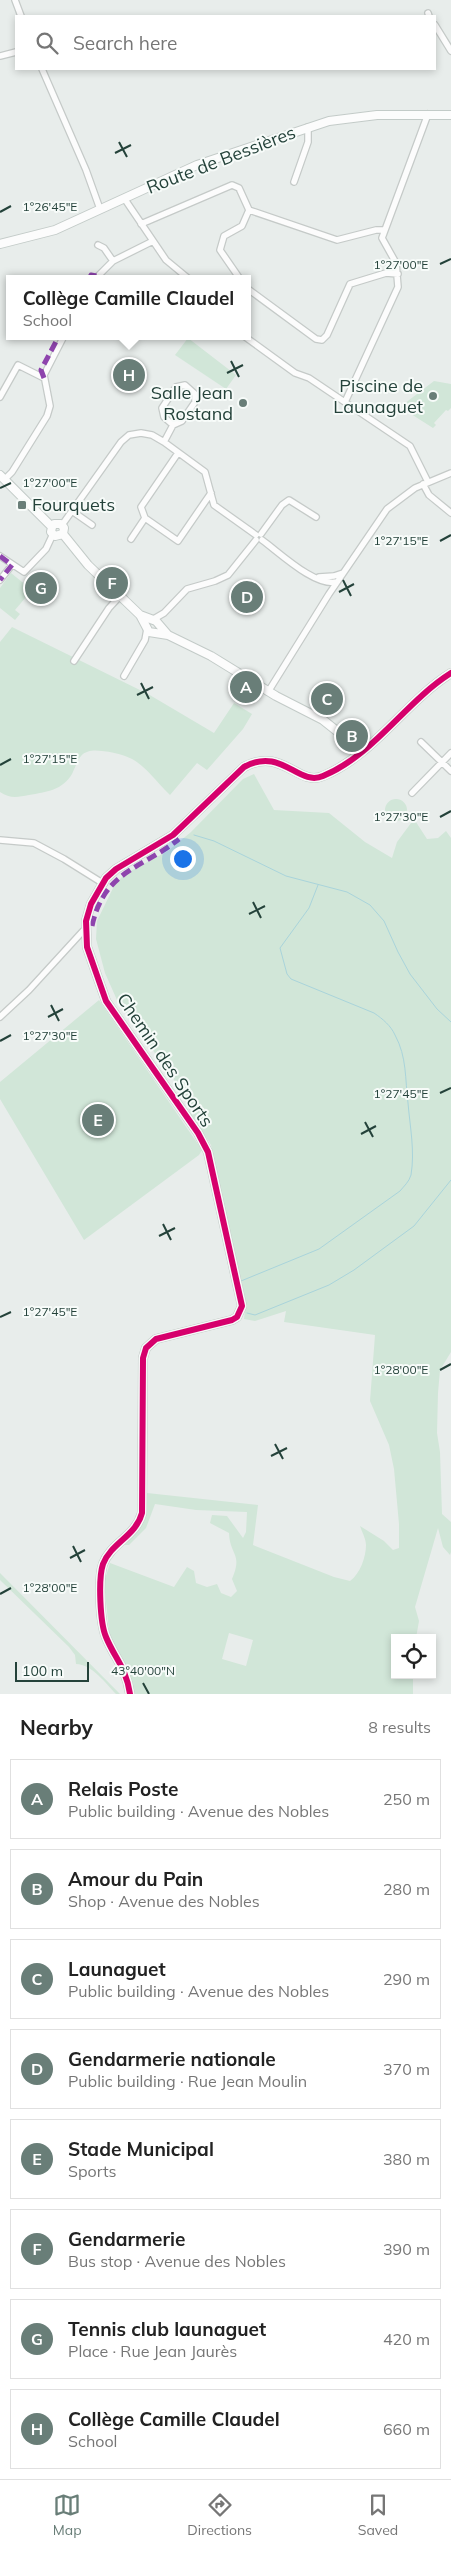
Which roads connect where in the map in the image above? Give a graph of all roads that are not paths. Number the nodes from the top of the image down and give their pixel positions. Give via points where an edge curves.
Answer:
1 (15, 0) edge
2 (21, 15) edge
3 (436, 27) edge
4 (451, 50) edge
5 (15, 52) edge
6 (0, 56) edge
7 (42, 70) edge
8 (428, 114) junction
9 (451, 115) edge
10 (305, 128) junction
11 (294, 182) dead end
12 (124, 198) junction
13 (100, 209) junction
14 (249, 210) junction
15 (141, 224) junction
16 (384, 230) junction
17 (371, 232) junction
18 (382, 238) junction
19 (153, 240) junction
20 (0, 244) edge
21 (98, 245) dead end
22 (113, 261) junction
23 (398, 274) junction
24 (99, 275) edge
25 (183, 275) edge
26 (237, 275) edge
27 (251, 292) edge
28 (62, 340) edge
29 (250, 340) edge
30 (44, 378) junction
31 (0, 397) edge
32 (345, 402) junction
33 (173, 425) junction
34 (164, 442) junction
35 (178, 453) junction
36 (451, 473) edge
37 (2, 477) edge
38 (425, 483) junction
39 (211, 493) junction
40 (72, 511) junction
41 (451, 514) edge
42 (316, 517) dead end
43 (145, 518) junction
44 (62, 525) junction
45 (92, 525) dead end
46 (52, 531) junction
47 (63, 534) junction
48 (259, 537) junction
49 (131, 540) dead end
50 (0, 556) edge
51 (12, 566) junction
52 (343, 573) junction
53 (318, 577) junction
54 (0, 580) edge
55 (337, 582) junction
56 (120, 596) junction
57 (153, 627) junction
58 (74, 661) dead end
59 (451, 673) edge
60 (124, 676) dead end
61 (268, 692) junction
62 (421, 742) dead end
63 (362, 751) junction
64 (451, 753) edge
65 (442, 763) junction
66 (451, 771) edge
67 (412, 794) dead end
68 (0, 840) edge
69 (103, 883) junction
70 (83, 931) dead end
71 (0, 1018) edge
72 (130, 1694) edge

1 - 2 street
3 - 4 street
5 - 6 street
7 - 13 street
8 - 9 street, Route de Bessières
8 - 10 street, Route de Bessières via 362,116
8 - 16 street
10 - 11 street via 308,142
10 - 12 street, Route de Bessières via 197,165
12 - 13 street, Route de Bessières
12 - 15 street
13 - 20 street, Route de Bessières via 55,230
14 - 15 street via 239,188 232,185
14 - 17 street via 337,240
14 - 26 street via 242,226 224,236 220,247
15 - 19 street
16 - 17 street
16 - 18 street
17 - 18 street
18 - 23 street via 396,263
19 - 22 street
19 - 25 street via 166,260
21 - 22 street
22 - 24 street
23 - 27 street via 386,273 350,284 322,340 316,339
23 - 32 street via 398,287
28 - 30 street
29 - 32 street via 295,373 309,378
30 - 31 street via 18,365
30 - 37 street via 50,406 47,416 12,472
32 - 38 street via 410,446
33 - 33 street via 182,421 195,402 195,394 185,385 176,387 162,408 164,417
33 - 34 street
34 - 35 street
34 - 40 street via 146,433 125,438
35 - 39 street via 205,472
35 - 43 street via 141,507
36 - 38 street
37 - 46 street
38 - 41 street via 429,495
38 - 52 street via 387,509
39 - 43 street via 178,541
39 - 48 street via 214,505
40 - 44 street
40 - 45 street
42 - 48 street via 289,500
43 - 49 street
44 - 46 street via 56,523
44 - 47 street
46 - 47 street via 58,536
46 - 51 street via 46,549 27,571
47 - 56 street via 88,565
48 - 53 street via 307,574
48 - 57 street via 228,575 187,589
50 - 51 street
51 - 54 street
52 - 53 street
52 - 55 street
53 - 55 street via 330,583
55 - 61 street
56 - 57 street
56 - 58 street via 108,608
57 - 60 street
57 - 61 street via 211,656
59 - 63 street
61 - 63 street via 323,720
62 - 65 street
63 - 69 street, Chemin des Sports via 333,771 316,778 273,761 246,766 173,835 123,865
64 - 65 street
65 - 66 street
65 - 67 street
68 - 69 street via 34,843
69 - 72 street, Chemin des Sports via 86,921 87,947 106,1001 208,1152 242,1306 232,1320 156,1339 146,1348 143,1358 142,1513 137,1527 108,1556 101,1582 103,1629 123,1668
70 - 71 street

